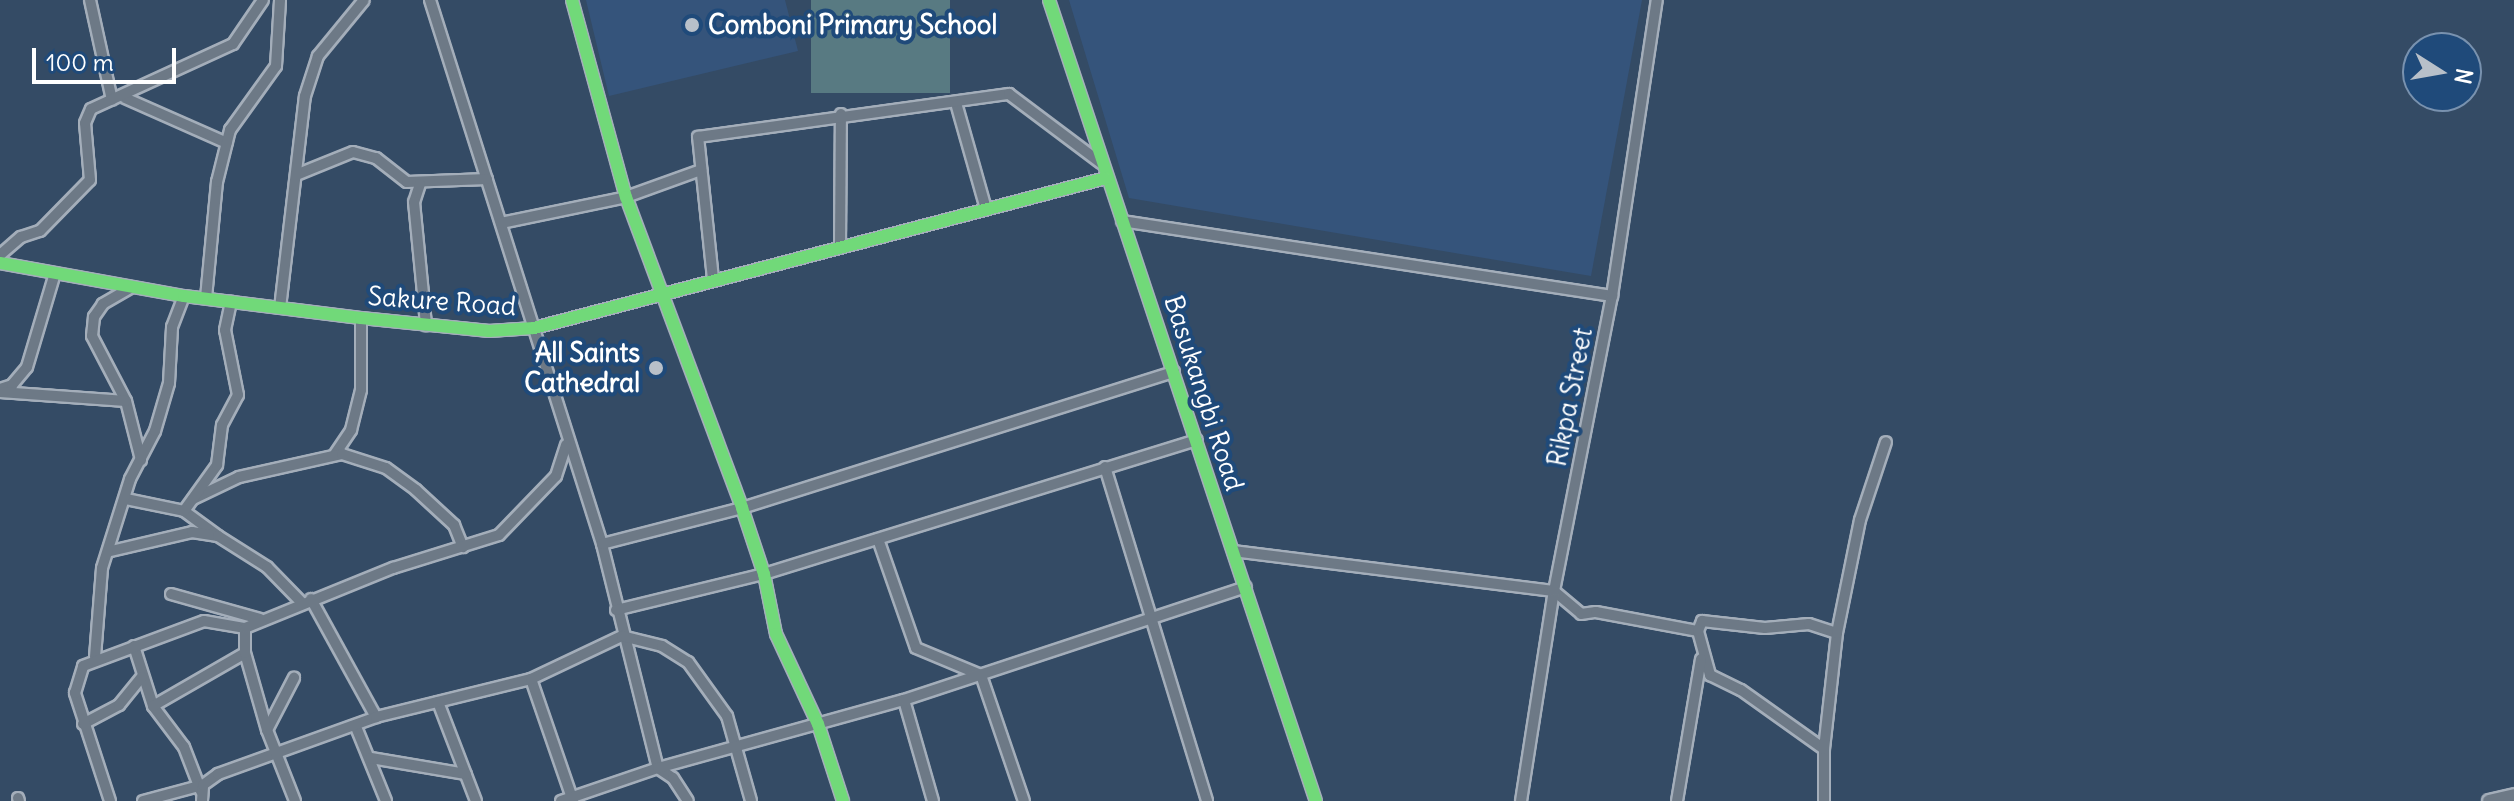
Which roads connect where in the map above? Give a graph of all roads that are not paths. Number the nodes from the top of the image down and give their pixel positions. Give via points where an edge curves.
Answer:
1 (90, 0) edge
2 (263, 0) edge
3 (280, 0) edge
4 (364, 0) edge
5 (430, 0) edge
6 (572, 0) edge
7 (1049, 0) edge
8 (1657, 0) edge
9 (125, 98) junction
10 (112, 100) junction
11 (956, 103) junction
12 (841, 114) junction
13 (227, 143) junction
14 (1101, 163) junction
15 (701, 170) junction
16 (296, 175) junction
17 (1106, 178) junction
18 (487, 179) junction
19 (420, 184) junction
20 (626, 197) junction
21 (986, 209) junction
22 (1122, 221) junction
23 (501, 223) junction
24 (840, 246) junction
25 (0, 255) edge
26 (0, 263) edge
27 (55, 273) junction
28 (713, 279) junction
29 (132, 287) junction
30 (659, 293) junction
31 (184, 296) junction
32 (1612, 296) junction
33 (206, 298) junction
34 (231, 302) junction
35 (280, 308) junction
36 (361, 318) junction
37 (426, 325) junction
38 (534, 328) junction
39 (1174, 372) junction
40 (0, 391) edge
41 (126, 401) junction
42 (1197, 440) junction
43 (1886, 442) dead end
44 (567, 443) junction
45 (335, 454) junction
46 (141, 460) junction
47 (1105, 467) junction
48 (126, 499) junction
49 (193, 499) junction
50 (742, 508) junction
51 (184, 511) junction
52 (218, 536) junction
53 (878, 539) junction
54 (602, 544) junction
55 (463, 547) junction
56 (111, 551) junction
57 (1233, 551) junction
58 (764, 574) junction
59 (1246, 587) junction
60 (1554, 591) junction
61 (171, 594) dead end
62 (307, 601) junction
63 (616, 610) junction
64 (260, 619) junction
65 (1150, 619) junction
66 (245, 628) junction
67 (1698, 631) junction
68 (1837, 633) junction
69 (622, 636) junction
70 (134, 646) junction
71 (245, 653) junction
72 (95, 657) junction
73 (1702, 657) junction
74 (981, 675) junction
75 (142, 677) junction
76 (294, 678) dead end
77 (531, 679) junction
78 (904, 700) junction
79 (438, 702) junction
80 (153, 706) junction
81 (376, 717) junction
82 (83, 724) junction
83 (818, 724) junction
84 (356, 727) junction
85 (267, 730) junction
86 (738, 746) junction
87 (1824, 749) junction
88 (277, 756) junction
89 (371, 758) junction
90 (658, 768) junction
91 (466, 774) junction
92 (201, 793) edge
93 (2514, 795) edge
94 (568, 800) edge
95 (1206, 800) edge
96 (110, 801) edge
97 (143, 801) edge
98 (295, 801) edge
99 (386, 801) edge
100 (476, 801) edge
101 (688, 801) edge
102 (751, 801) edge
103 (843, 801) edge
104 (933, 801) edge
105 (1024, 801) edge
106 (1194, 801) edge
107 (1316, 801) edge
108 (1521, 801) edge
109 (1677, 801) edge
110 (1824, 801) edge
111 (2489, 801) edge

1 - 10 street
2 - 9 street via 233,44 156,77
3 - 13 street via 276,66 242,108
4 - 16 street via 318,56 305,96
5 - 18 street
6 - 20 street
7 - 14 street, Basukangbi Road
8 - 32 street, Rikpa Street
9 - 10 street
9 - 13 street
10 - 25 street via 91,109 85,123 92,166 82,192 40,231 21,237
11 - 12 street
11 - 14 street via 1009,94
11 - 21 street
12 - 15 street via 698,137
12 - 24 street
13 - 33 street via 217,182
14 - 17 street, Basukangbi Road
15 - 20 street
15 - 28 street
16 - 19 street via 364,152 407,182
16 - 35 street
17 - 21 street, Sakure Road
17 - 22 street, Basukangbi Road
18 - 19 street
18 - 23 street
19 - 37 street via 414,202
20 - 23 street
20 - 30 street
21 - 24 street, Sakure Road
22 - 32 street
22 - 39 street, Basukangbi Road
23 - 38 street
24 - 28 street, Sakure Road
26 - 27 street, Sakure Road
27 - 29 street, Sakure Road
27 - 40 street via 27,367
28 - 30 street, Sakure Road
29 - 31 street, Sakure Road
29 - 41 street via 103,304 94,317 92,336
30 - 38 street, Sakure Road
30 - 50 street
31 - 33 street, Sakure Road
31 - 46 street via 172,327 169,383
32 - 60 street, Rikpa Street
33 - 34 street, Sakure Road
34 - 35 street, Sakure Road
34 - 49 street via 225,330 238,395 222,425 217,465
35 - 36 street, Sakure Road
36 - 37 street, Sakure Road
36 - 45 street via 361,390 351,430
37 - 38 street, Sakure Road via 489,331
38 - 44 street
39 - 42 street, Basukangbi Road
39 - 50 street
40 - 41 street
41 - 46 street
42 - 47 street
42 - 57 street, Basukangbi Road
43 - 68 street via 1860,520
44 - 54 street
44 - 55 street via 556,476 536,492 515,522 499,535
45 - 49 street via 239,477
45 - 55 street via 386,468 454,525
46 - 48 street
47 - 53 street
47 - 65 street
48 - 51 street
48 - 56 street
49 - 51 street
50 - 54 street
50 - 58 street
51 - 52 street
52 - 56 street via 192,532
52 - 62 street
53 - 58 street
53 - 74 street via 916,648
54 - 63 street
55 - 62 street
56 - 72 street via 99,589
57 - 59 street, Basukangbi Road
57 - 60 street
58 - 63 street
58 - 83 street via 776,634
59 - 65 street
59 - 107 street, Basukangbi Road
60 - 67 street via 1581,614 1596,612
60 - 108 street, Rikpa Street
61 - 64 street
62 - 64 street
62 - 81 street
63 - 69 street
64 - 66 street
65 - 74 street
65 - 95 street
66 - 70 street via 204,621
66 - 71 street
67 - 68 street via 1702,621 1765,628 1809,624
67 - 73 street
68 - 87 street
69 - 77 street
69 - 86 street via 662,646 688,662 727,716
69 - 90 street
70 - 72 street
70 - 75 street
71 - 80 street
71 - 85 street
72 - 82 street via 78,673 75,693
73 - 87 street via 1710,675 1741,690
73 - 109 street
74 - 78 street
74 - 105 street
75 - 80 street
75 - 82 street via 119,705
76 - 85 street
77 - 79 street
77 - 94 street
78 - 83 street
78 - 104 street
79 - 81 street
79 - 91 street
80 - 92 street via 184,747
81 - 84 street
82 - 96 street
83 - 86 street
83 - 103 street
84 - 88 street
84 - 89 street
85 - 88 street
86 - 90 street
86 - 102 street
87 - 110 street
88 - 92 street via 218,774
88 - 98 street
89 - 91 street
89 - 99 street
90 - 94 street
90 - 101 street via 673,778
91 - 100 street
92 - 97 street
93 - 111 main road
95 - 106 street

